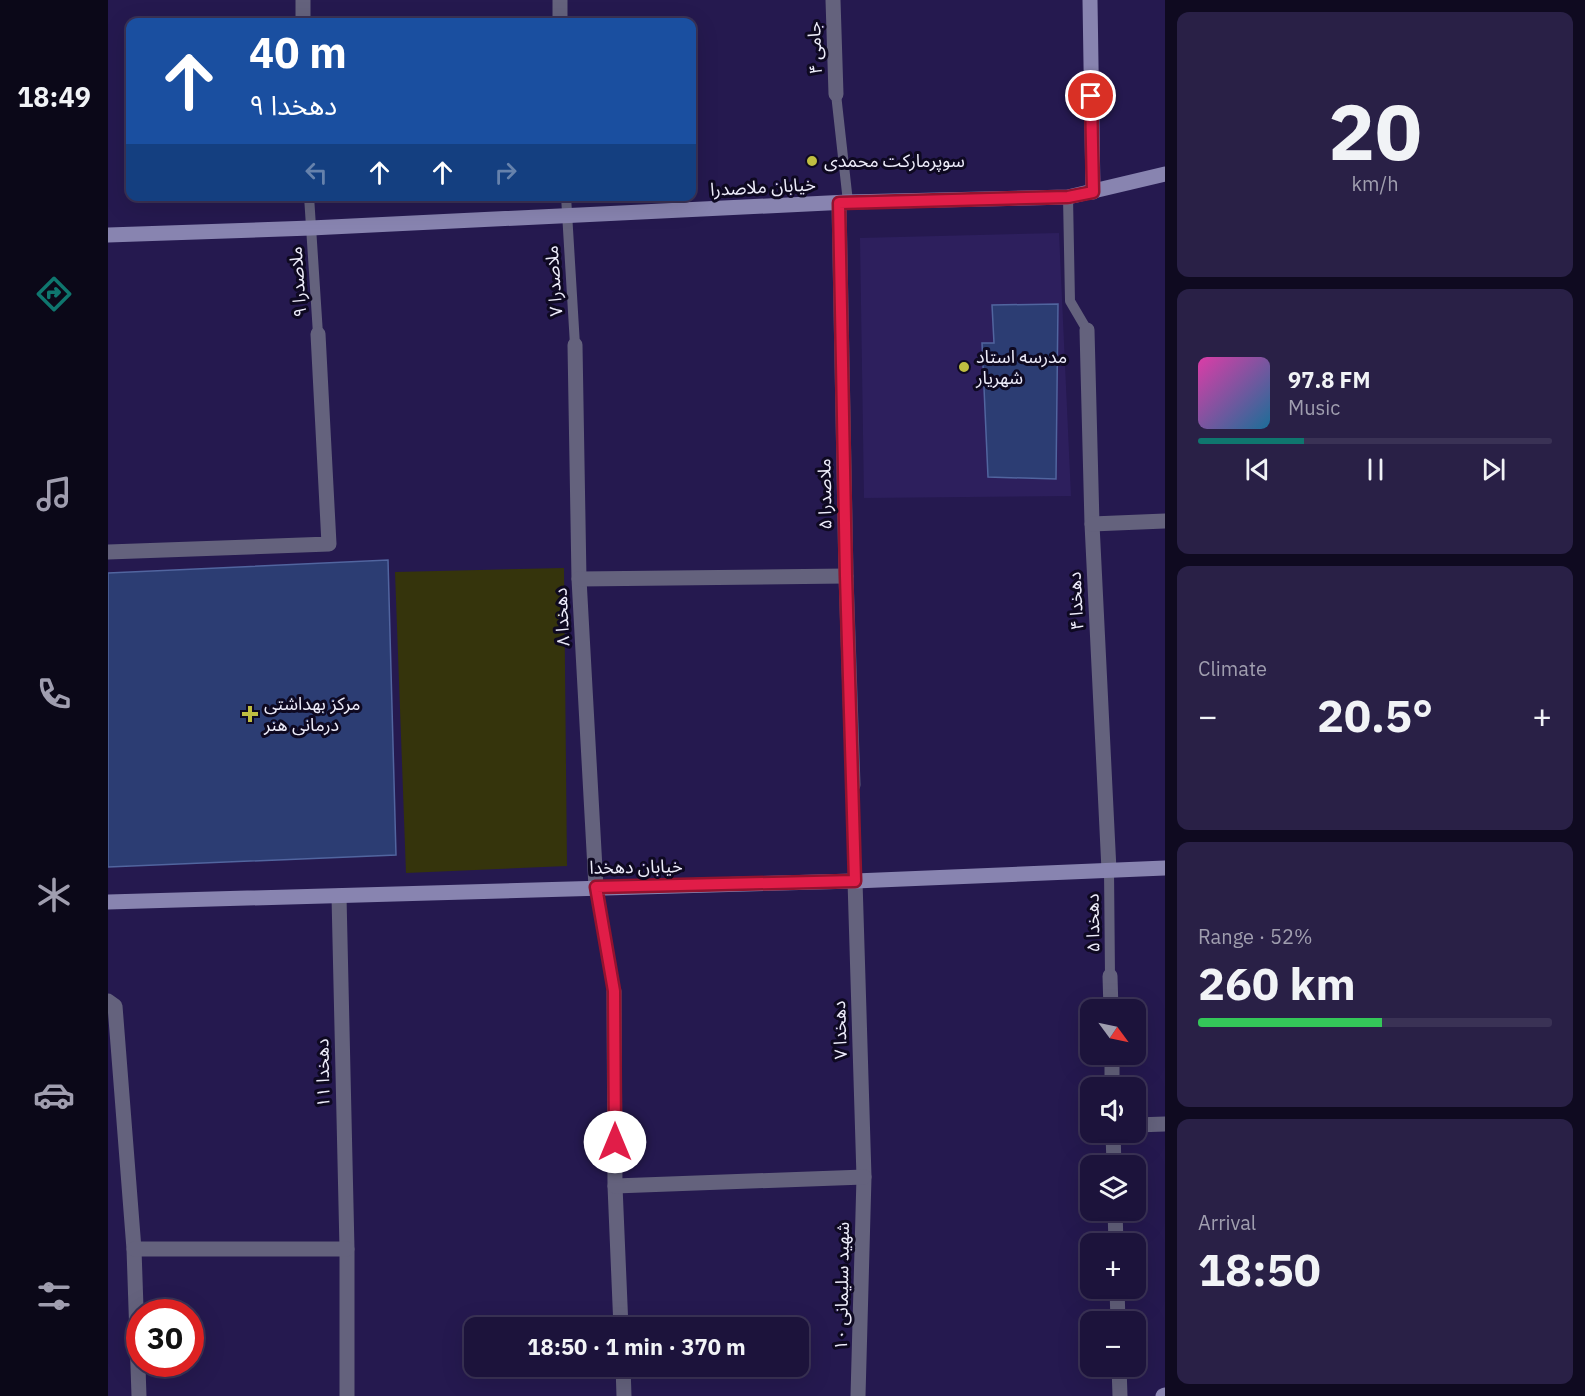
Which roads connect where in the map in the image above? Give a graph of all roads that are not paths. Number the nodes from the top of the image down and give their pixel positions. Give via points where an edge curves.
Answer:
1 (303, 0) edge
2 (560, 0) edge
3 (833, 0) edge
4 (1090, 0) edge
5 (303, 18) edge
6 (560, 18) edge
7 (836, 94) joint
8 (1165, 174) edge
9 (1093, 192) junction
10 (1068, 197) junction
11 (309, 201) edge
12 (566, 201) edge
13 (844, 202) junction
14 (567, 216) junction
15 (311, 228) junction
16 (108, 235) edge
17 (1087, 330) joint
18 (318, 334) joint
19 (575, 345) joint
20 (1165, 521) edge
21 (1092, 524) junction
22 (108, 552) edge
23 (846, 576) junction
24 (579, 579) junction
25 (853, 784) joint
26 (1165, 867) edge
27 (1109, 870) junction
28 (855, 881) junction
29 (596, 887) junction
30 (339, 896) junction
31 (108, 902) edge
32 (1110, 976) joint
33 (614, 991) joint
34 (1111, 999) edge
35 (108, 1002) edge
36 (1165, 1124) edge
37 (1146, 1125) edge
38 (864, 1177) junction
39 (615, 1186) junction
40 (134, 1249) junction
41 (347, 1249) junction
42 (621, 1317) edge
43 (623, 1377) edge
44 (1119, 1377) edge
45 (139, 1396) edge
46 (347, 1396) edge
47 (624, 1396) edge
48 (858, 1396) edge
49 (1120, 1396) edge

1 - 5 street
2 - 6 street
3 - 7 street, جامی ۴
4 - 9 street
7 - 13 lane
8 - 9 street, خیابان ملاصدرا
9 - 10 street, خیابان ملاصدرا
10 - 13 street, خیابان ملاصدرا
10 - 17 lane via 1070,301
11 - 15 lane, ملاصدرا ۹
12 - 14 lane, ملاصدرا ۷
13 - 14 street, خیابان ملاصدرا
13 - 23 street, ملاصدرا ۵
14 - 15 street, خیابان ملاصدرا
14 - 19 lane, ملاصدرا ۷
15 - 16 street, خیابان ملاصدرا
15 - 18 lane, ملاصدرا ۹
17 - 21 street, دهخدا ۴
18 - 22 street via 329,544
19 - 24 street, دهخدا ۸
20 - 21 street
21 - 27 street, دهخدا ۴
23 - 24 street
23 - 25 street, ملاصدرا ۵
24 - 29 street, دهخدا ۸
25 - 28 lane
26 - 27 street, خیابان دهخدا
27 - 28 street, خیابان دهخدا
27 - 32 lane, دهخدا ۵
28 - 29 street, خیابان دهخدا
28 - 38 street, دهخدا ۷
29 - 30 street, خیابان دهخدا
29 - 33 lane
30 - 31 street, خیابان دهخدا
30 - 41 street, دهخدا ۱۱
32 - 34 street
33 - 39 street
35 - 40 street via 115,1006
36 - 37 street
38 - 39 street
38 - 48 street, شهید سلیمانی ۱۰
39 - 42 street
40 - 41 street
40 - 45 street
41 - 46 street, دهخدا ۱۱
43 - 47 street
44 - 49 street

